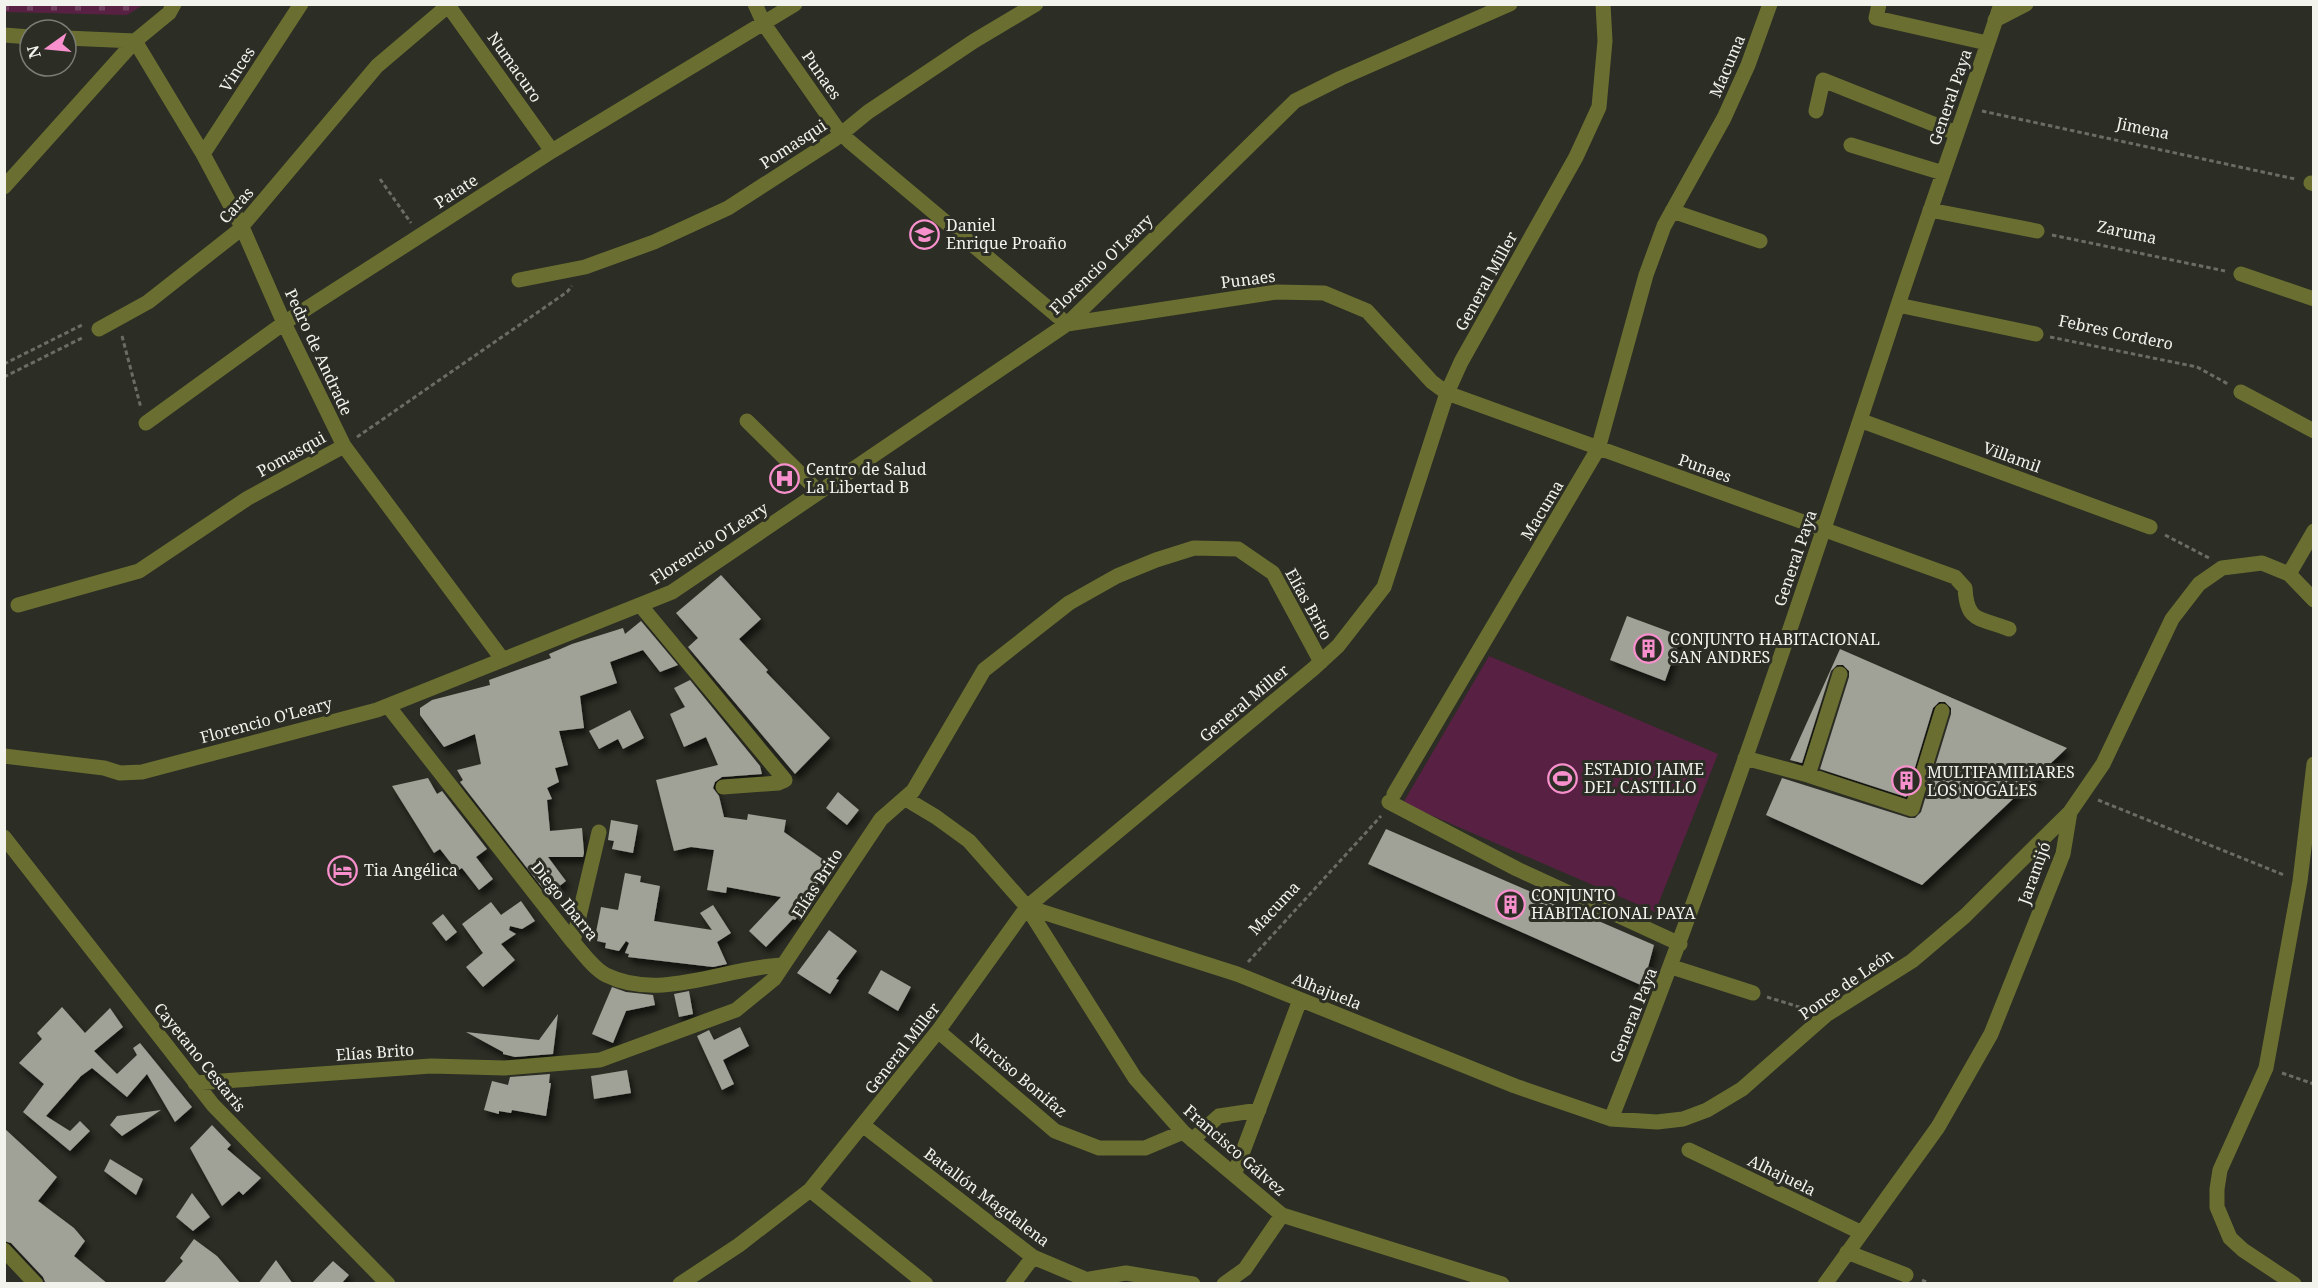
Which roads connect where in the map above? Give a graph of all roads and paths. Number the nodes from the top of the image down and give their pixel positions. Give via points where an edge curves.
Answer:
1 (174, 4) edge
2 (301, 4) edge
3 (755, 4) edge
4 (795, 4) edge
5 (1036, 4) edge
6 (1510, 4) edge
7 (1603, 4) edge
8 (1770, 4) edge
9 (1879, 4) edge
10 (2001, 4) edge
11 (2026, 4) edge
12 (449, 5) edge
13 (1995, 20) junction
14 (764, 24) junction
15 (78, 39) edge
16 (135, 41) junction
17 (1988, 43) junction
18 (1965, 107) junction
19 (1816, 111) dead end
20 (842, 133) junction
21 (1956, 133) junction
22 (1851, 145) dead end
23 (552, 152) junction
24 (203, 154) junction
25 (1943, 173) junction
26 (380, 179) dead end
27 (2312, 184) edge
28 (4, 187) edge
29 (1930, 210) junction
30 (1672, 211) junction
31 (242, 227) junction
32 (416, 229) dead end
33 (2037, 231) joint
34 (1760, 241) dead end
35 (585, 267) junction
36 (2241, 274) joint
37 (519, 280) dead end
38 (2313, 299) edge
39 (1898, 305) junction
40 (284, 323) junction
41 (96, 324) junction
42 (1067, 324) junction
43 (121, 330) dead end
44 (2036, 334) joint
45 (4, 364) edge
46 (4, 376) edge
47 (2241, 392) joint
48 (1447, 393) junction
49 (145, 419) joint
50 (747, 420) dead end
51 (1862, 421) junction
52 (2313, 431) edge
53 (344, 446) junction
54 (1598, 449) junction
55 (819, 492) junction
56 (2150, 527) joint
57 (1824, 530) junction
58 (2313, 531) edge
59 (2222, 567) junction
60 (2289, 574) junction
61 (2313, 600) edge
62 (18, 605) dead end
63 (641, 606) junction
64 (2009, 629) dead end
65 (502, 660) junction
66 (1321, 662) junction
67 (1840, 674) dead end
68 (388, 706) junction
69 (1942, 711) dead end
70 (4, 756) edge
71 (1744, 758) junction
72 (2313, 764) edge
73 (1808, 775) junction
74 (723, 787) dead end
75 (2083, 793) junction
76 (1391, 798) junction
77 (906, 799) junction
78 (2070, 812) junction
79 (599, 832) dead end
80 (4, 837) edge
81 (2300, 880) junction
82 (1027, 907) junction
83 (573, 942) junction
84 (1680, 944) junction
85 (783, 965) junction
86 (1672, 967) junction
87 (1237, 974) junction
88 (1753, 993) joint
89 (1300, 1000) junction
90 (1826, 1015) junction
91 (938, 1031) junction
92 (2266, 1068) junction
93 (195, 1083) junction
94 (2313, 1084) edge
95 (1259, 1110) junction
96 (1611, 1119) junction
97 (864, 1126) junction
98 (1187, 1136) junction
99 (1689, 1150) dead end
100 (1234, 1175) junction
101 (810, 1190) junction
102 (1282, 1215) junction
103 (1860, 1232) junction
104 (4, 1250) edge
105 (1847, 1252) junction
106 (1034, 1257) junction
107 (1906, 1275) dead end
108 (1093, 1281) edge
109 (36, 1284) edge
110 (388, 1284) edge
111 (680, 1284) edge
112 (926, 1284) edge
113 (1012, 1284) edge
114 (1193, 1284) edge
115 (1224, 1284) edge
116 (1502, 1284) edge
117 (1825, 1284) edge
118 (2294, 1284) edge

1 - 16 street via 170,13
2 - 24 street, Vinces
3 - 14 street, Punaes
4 - 14 street, Patate
5 - 20 street, Pomasqui via 974,41
6 - 42 street, Florencio O'Leary via 1294,101
7 - 48 street, General Miller via 1605,41 1599,107 1576,157
8 - 30 street, Macuma via 1724,118
9 - 17 street via 1876,18
10 - 13 street, General Paya
11 - 13 street
12 - 23 street, Numacuro
12 - 31 street, Caras via 377,66
13 - 17 street, General Paya
14 - 20 street, Punaes
14 - 23 street, Patate
15 - 16 street
16 - 24 street, Pedro de Andrade
16 - 28 street
17 - 18 street, General Paya
18 - 21 street, General Paya
18 - 27 path, Jimena
19 - 21 street via 1822,80
20 - 35 street, Pomasqui via 728,208 654,242
20 - 42 street, Punaes
21 - 25 street, General Paya
22 - 25 street
23 - 40 street, Patate
24 - 31 street, Pedro de Andrade
25 - 29 street, General Paya
26 - 32 path
29 - 33 street
29 - 39 street, General Paya
30 - 34 street
30 - 54 street, Macuma via 1646,275
31 - 40 street, Pedro de Andrade
31 - 41 street, Caras via 148,302
33 - 36 path, Zaruma
35 - 37 street, Pomasqui
35 - 53 path, Pomasqui via 567,292
36 - 38 street
39 - 44 street, Febres Cordero
39 - 51 street, General Paya
40 - 49 street, Patate
40 - 53 street, Pedro de Andrade
41 - 45 path
41 - 46 path
42 - 48 street, Punaes via 1276,292 1324,293 1367,311 1432,382
42 - 55 street, Florencio O'Leary
43 - 49 path
44 - 47 path, Febres Cordero via 2197,368
47 - 52 street
48 - 54 street, Punaes
48 - 66 street, General Miller via 1384,587
50 - 55 street
51 - 56 street, Villamil
51 - 57 street, General Paya
53 - 62 street, Pomasqui via 248,498 139,571
53 - 65 street, Pedro de Andrade
54 - 57 street, Punaes
54 - 76 street, Macuma
55 - 63 street, Florencio O'Leary via 672,592
56 - 59 path
57 - 64 street, Punaes via 1955,577 1965,588 1966,607 1971,614
57 - 71 street, General Paya
58 - 60 street
59 - 60 street via 2262,563
59 - 75 street, Jaramijó via 2199,584 2172,619 2103,764
60 - 61 street
63 - 65 street, Florencio O'Leary
63 - 74 street via 786,780
65 - 68 street, Florencio O'Leary
66 - 77 street, Elías Brito via 1273,573 1238,549 1194,548 1156,560 1069,603 984,670
66 - 82 street, General Miller
67 - 73 street
68 - 70 street, Florencio O'Leary via 142,771 120,773
68 - 83 street, Diego Ibarra
69 - 73 street via 1912,809
71 - 73 street
71 - 84 street, General Paya
72 - 81 street
75 - 78 street, Jaramijó
75 - 81 path
76 - 84 street via 1517,869
76 - 87 path, Macuma via 1376,825
77 - 82 street, Francisco Gálvez via 969,841
77 - 85 street, Elías Brito via 881,819
78 - 90 street, Ponce de León via 1948,931 1912,960
78 - 103 street, Jaramijó via 2062,854 1991,1034 1938,1127
79 - 83 street
80 - 93 street, Cayetano Cestaris
81 - 92 street
82 - 87 street, Alhajuela
82 - 91 street, General Miller
82 - 98 street, Francisco Gálvez via 1135,1078
83 - 85 street, Diego Ibarra via 604,974 645,985
84 - 86 street, General Paya
85 - 93 street, Elías Brito via 774,979 736,1010 600,1060 506,1068 430,1066
86 - 88 street
86 - 96 street, General Paya
87 - 89 street, Alhajuela
88 - 90 path
89 - 95 street
89 - 96 street, Alhajuela via 1515,1086
90 - 96 street, Ponce de León via 1742,1089 1707,1110 1683,1119 1657,1122
91 - 97 street, General Miller
91 - 98 street, Narciso Bonifaz via 1055,1131 1099,1148 1145,1148
92 - 94 path
92 - 118 street via 2220,1170 2217,1207 2230,1238
93 - 110 street, Cayetano Cestaris
95 - 98 street, Narciso Bonifaz via 1219,1116
95 - 100 street
97 - 101 street, General Miller
97 - 106 street, Batallón Magdalena
98 - 100 street, Francisco Gálvez
99 - 103 street, Alhajuela
100 - 102 street, Francisco Gálvez
101 - 111 street, General Miller
101 - 112 street
102 - 115 street via 1245,1269
102 - 116 street, Francisco Gálvez
103 - 105 street, Jaramijó
104 - 109 street
105 - 107 street
105 - 117 street, Jaramijó
106 - 108 street, Batallón Magdalena
106 - 113 street
108 - 114 street via 1126,1274

